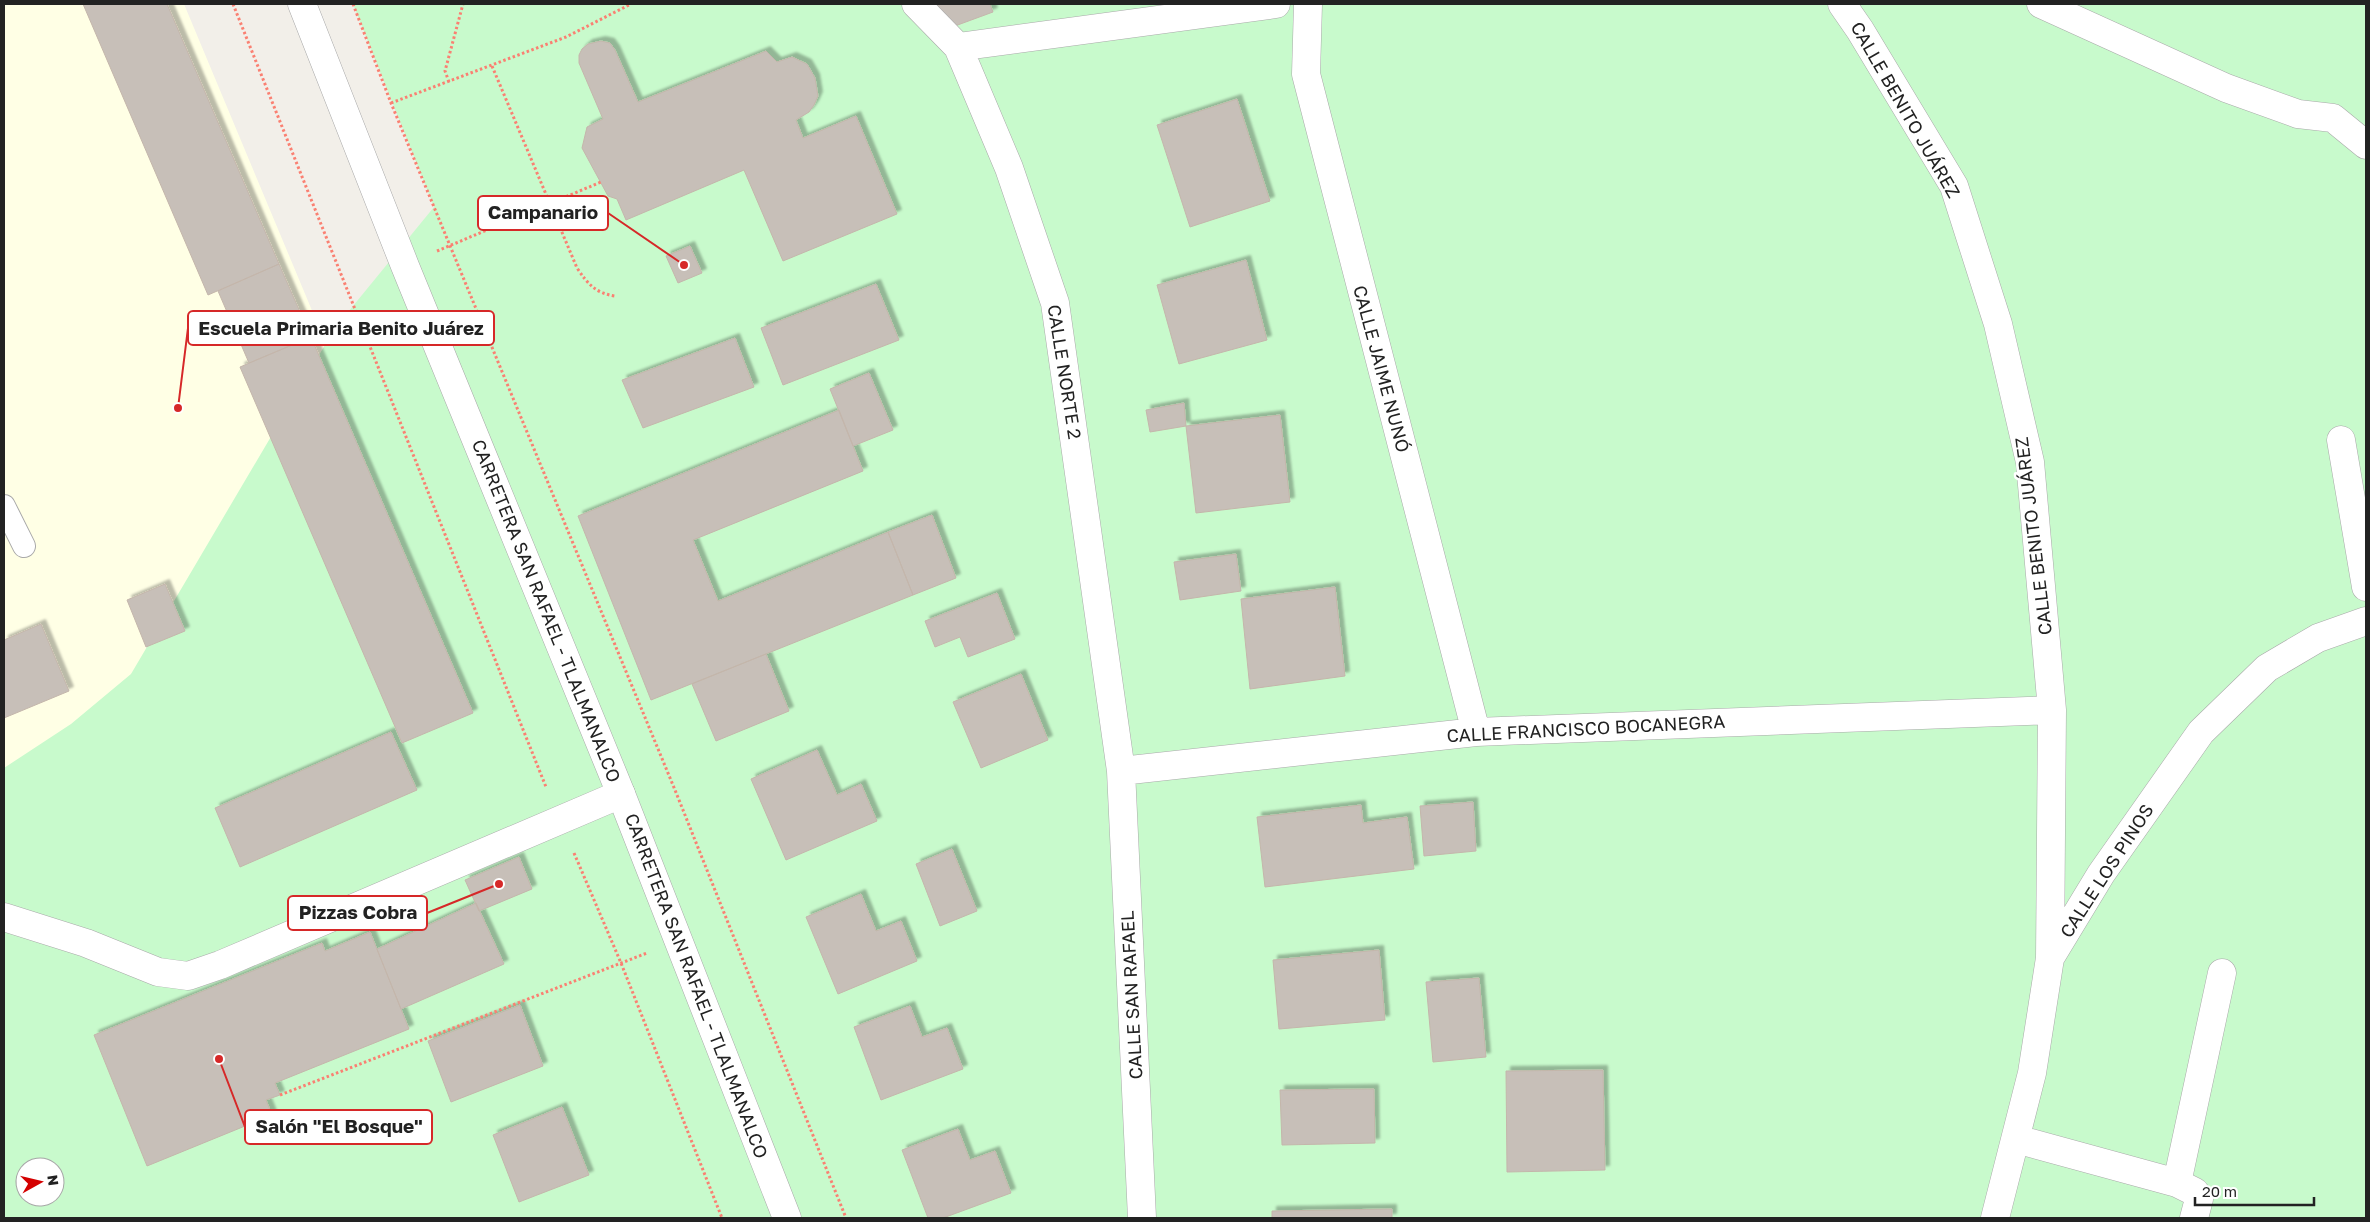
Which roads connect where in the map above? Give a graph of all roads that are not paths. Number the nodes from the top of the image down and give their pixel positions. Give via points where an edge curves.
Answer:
1 (302, 4) edge
2 (916, 4) edge
3 (1276, 4) edge
4 (1308, 4) edge
5 (1842, 4) edge
6 (2041, 4) edge
7 (958, 47) junction
8 (2366, 145) edge
9 (2341, 440) dead end
10 (4, 506) edge
11 (24, 546) dead end
12 (2366, 587) edge
13 (2366, 621) edge
14 (2052, 710) junction
15 (1476, 732) junction
16 (1121, 771) junction
17 (621, 794) junction
18 (4, 917) edge
19 (2050, 958) junction
20 (2222, 973) dead end
21 (2016, 1139) junction
22 (2177, 1183) junction
23 (788, 1218) edge
24 (1142, 1218) edge
25 (1996, 1218) edge
26 (2194, 1218) edge

1 - 17 street, CARRETERA SAN RAFAEL - TLALMANALCO via 405,266
2 - 7 street, CALLE NORTE 2
3 - 7 street
4 - 15 street, CALLE JAIME NUNÓ via 1306,74
5 - 14 street, CALLE BENITO JUÁREZ via 1954,186 1998,324 2030,462
6 - 8 street via 2226,88 2298,114 2333,118
7 - 16 street, CALLE NORTE 2 via 1009,168 1055,303
9 - 12 street
10 - 11 lane
13 - 19 street, CALLE LOS PINOS via 2318,638 2267,668 2201,732 2101,874
14 - 15 street, CALLE FRANCISCO BOCANEGRA
14 - 19 street, CALLE BENITO JUÁREZ
15 - 16 street, CALLE FRANCISCO BOCANEGRA
16 - 24 street, CALLE SAN RAFAEL
17 - 18 street via 220,966 188,976 158,972 86,943
17 - 23 street, CARRETERA SAN RAFAEL - TLALMANALCO
19 - 21 street, CALLE LOS PINOS via 2032,1073
20 - 22 street
21 - 22 street
21 - 25 street, CALLE LOS PINOS
22 - 26 street via 2195,1192 2200,1199

